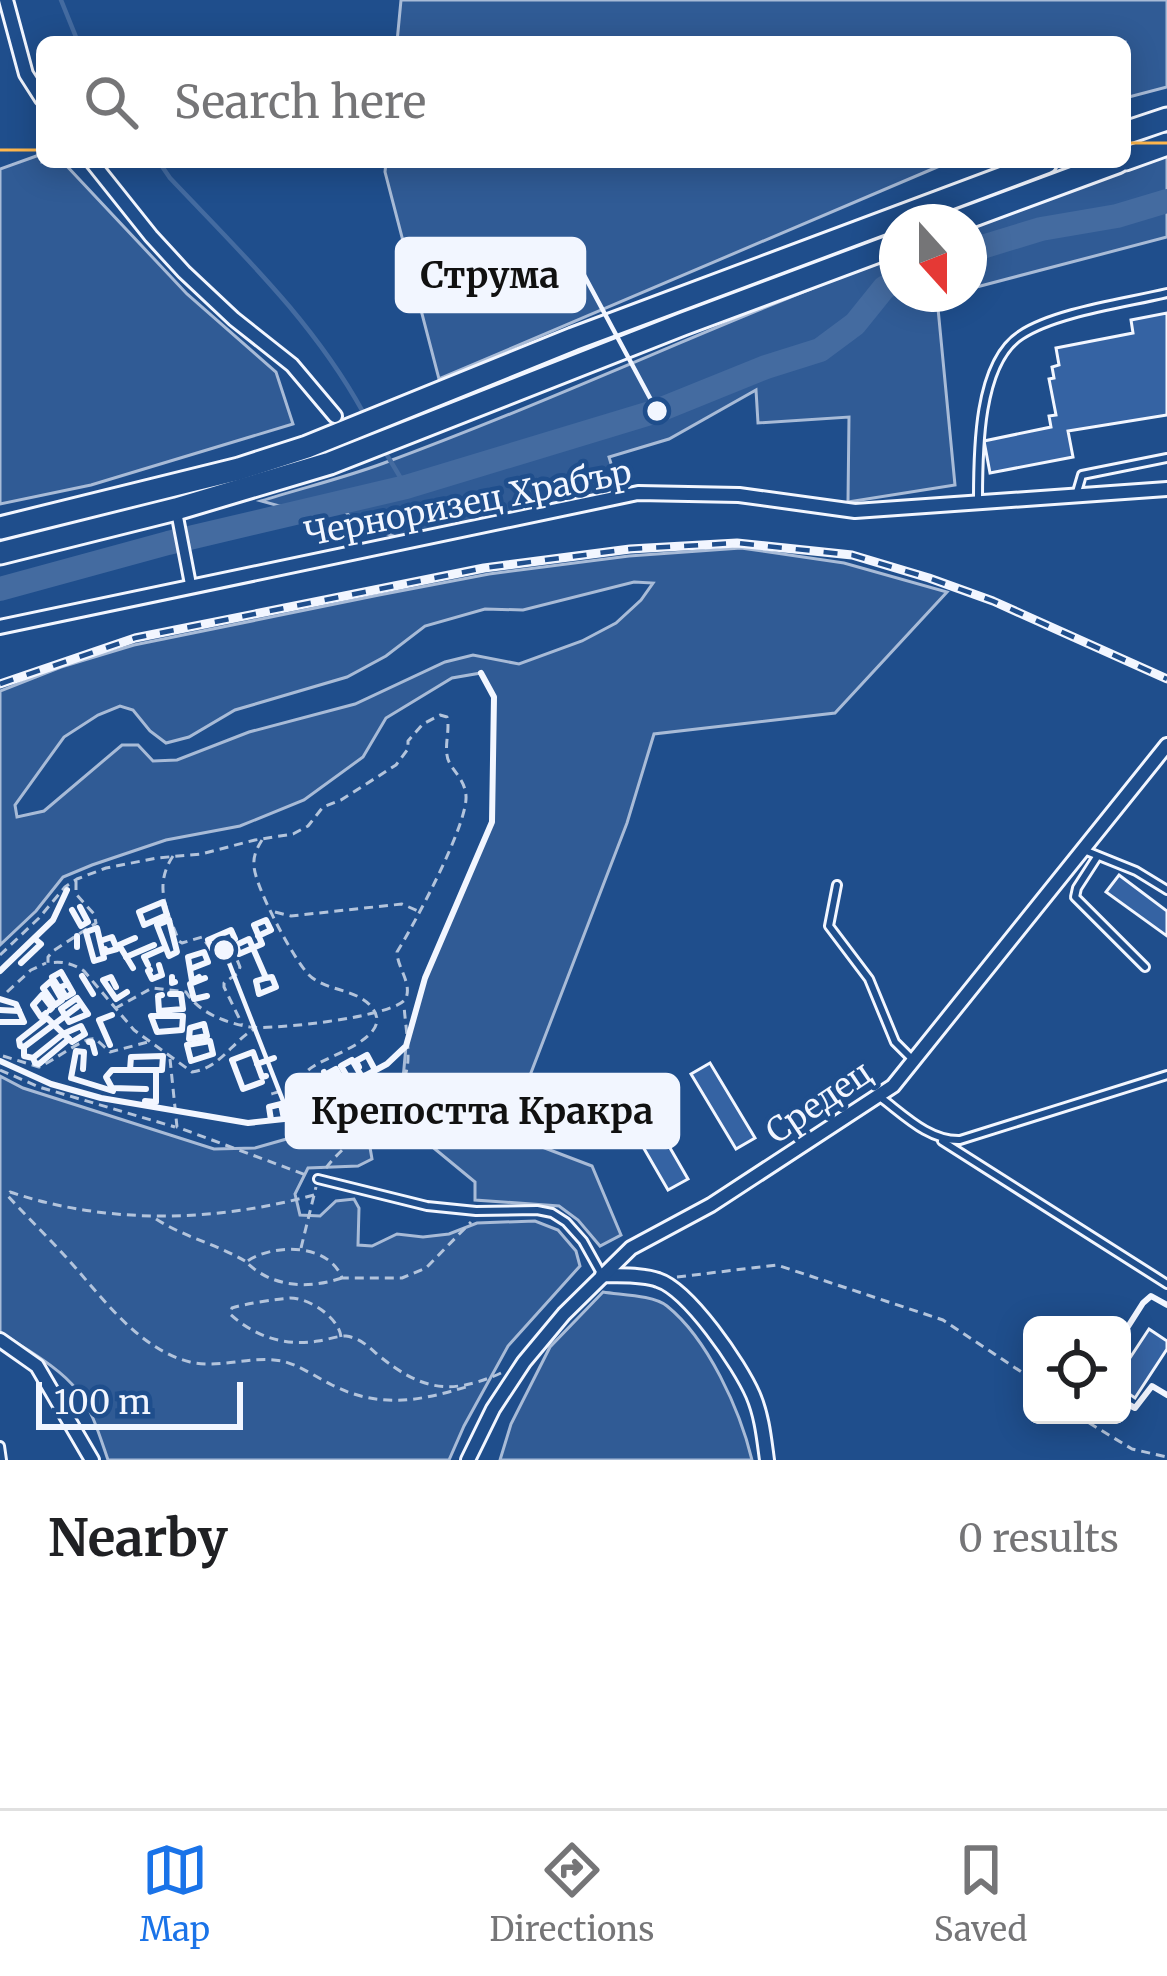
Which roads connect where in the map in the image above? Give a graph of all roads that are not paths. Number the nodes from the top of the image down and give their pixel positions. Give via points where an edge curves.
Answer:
1 (6, 0) edge
2 (36, 90) edge
3 (1167, 119) edge
4 (1131, 131) edge
5 (1167, 144) edge
6 (1131, 157) edge
7 (97, 168) edge
8 (1029, 168) edge
9 (1100, 168) edge
10 (987, 210) edge
11 (879, 251) edge
12 (1167, 293) edge
13 (459, 386) junction
14 (335, 416) junction
15 (307, 447) junction
16 (1167, 458) edge
17 (1167, 488) edge
18 (1076, 495) junction
19 (978, 504) junction
20 (178, 514) junction
21 (0, 528) edge
22 (0, 553) edge
23 (190, 580) junction
24 (0, 627) edge
25 (1167, 745) edge
26 (1083, 849) junction
27 (1097, 857) junction
28 (837, 885) dead end
29 (1167, 890) edge
30 (1145, 967) dead end
31 (914, 1060) junction
32 (1167, 1075) edge
33 (880, 1097) junction
34 (930, 1134) junction
35 (318, 1179) road end
36 (602, 1275) junction
37 (1167, 1283) edge
38 (0, 1340) edge
39 (0, 1446) edge
40 (2, 1460) edge
41 (92, 1460) edge
42 (468, 1460) edge
43 (767, 1460) edge

1 - 2 street
3 - 4 highway
5 - 6 highway
7 - 14 street via 184,272 292,365
8 - 13 highway
9 - 10 highway
11 - 20 highway via 364,451
12 - 19 lane via 1060,319 1009,345 994,371 978,441
13 - 14 highway via 357,421
13 - 15 highway
14 - 15 highway via 329,434
15 - 21 highway
16 - 18 lane via 1082,475
17 - 18 street, Черноризец Храбър
18 - 19 street, Черноризец Храбър
19 - 23 street, Черноризец Храбър via 856,511 739,495 638,493
20 - 22 highway
20 - 23 street
23 - 24 street, Черноризец Храбър
25 - 26 street, Средец
26 - 27 lane
26 - 31 street, Средец
27 - 29 lane
27 - 30 lane via 1075,897
28 - 31 lane via 829,926 868,979 895,1042
31 - 33 street, Средец
32 - 34 lane via 960,1140
33 - 34 lane
33 - 36 street, Средец via 631,1248
34 - 37 lane
35 - 36 lane via 427,1206 552,1213 583,1241
36 - 42 street, Средец via 524,1362
36 - 43 street via 658,1279 679,1291 753,1395
38 - 41 street via 37,1366
39 - 40 lane

